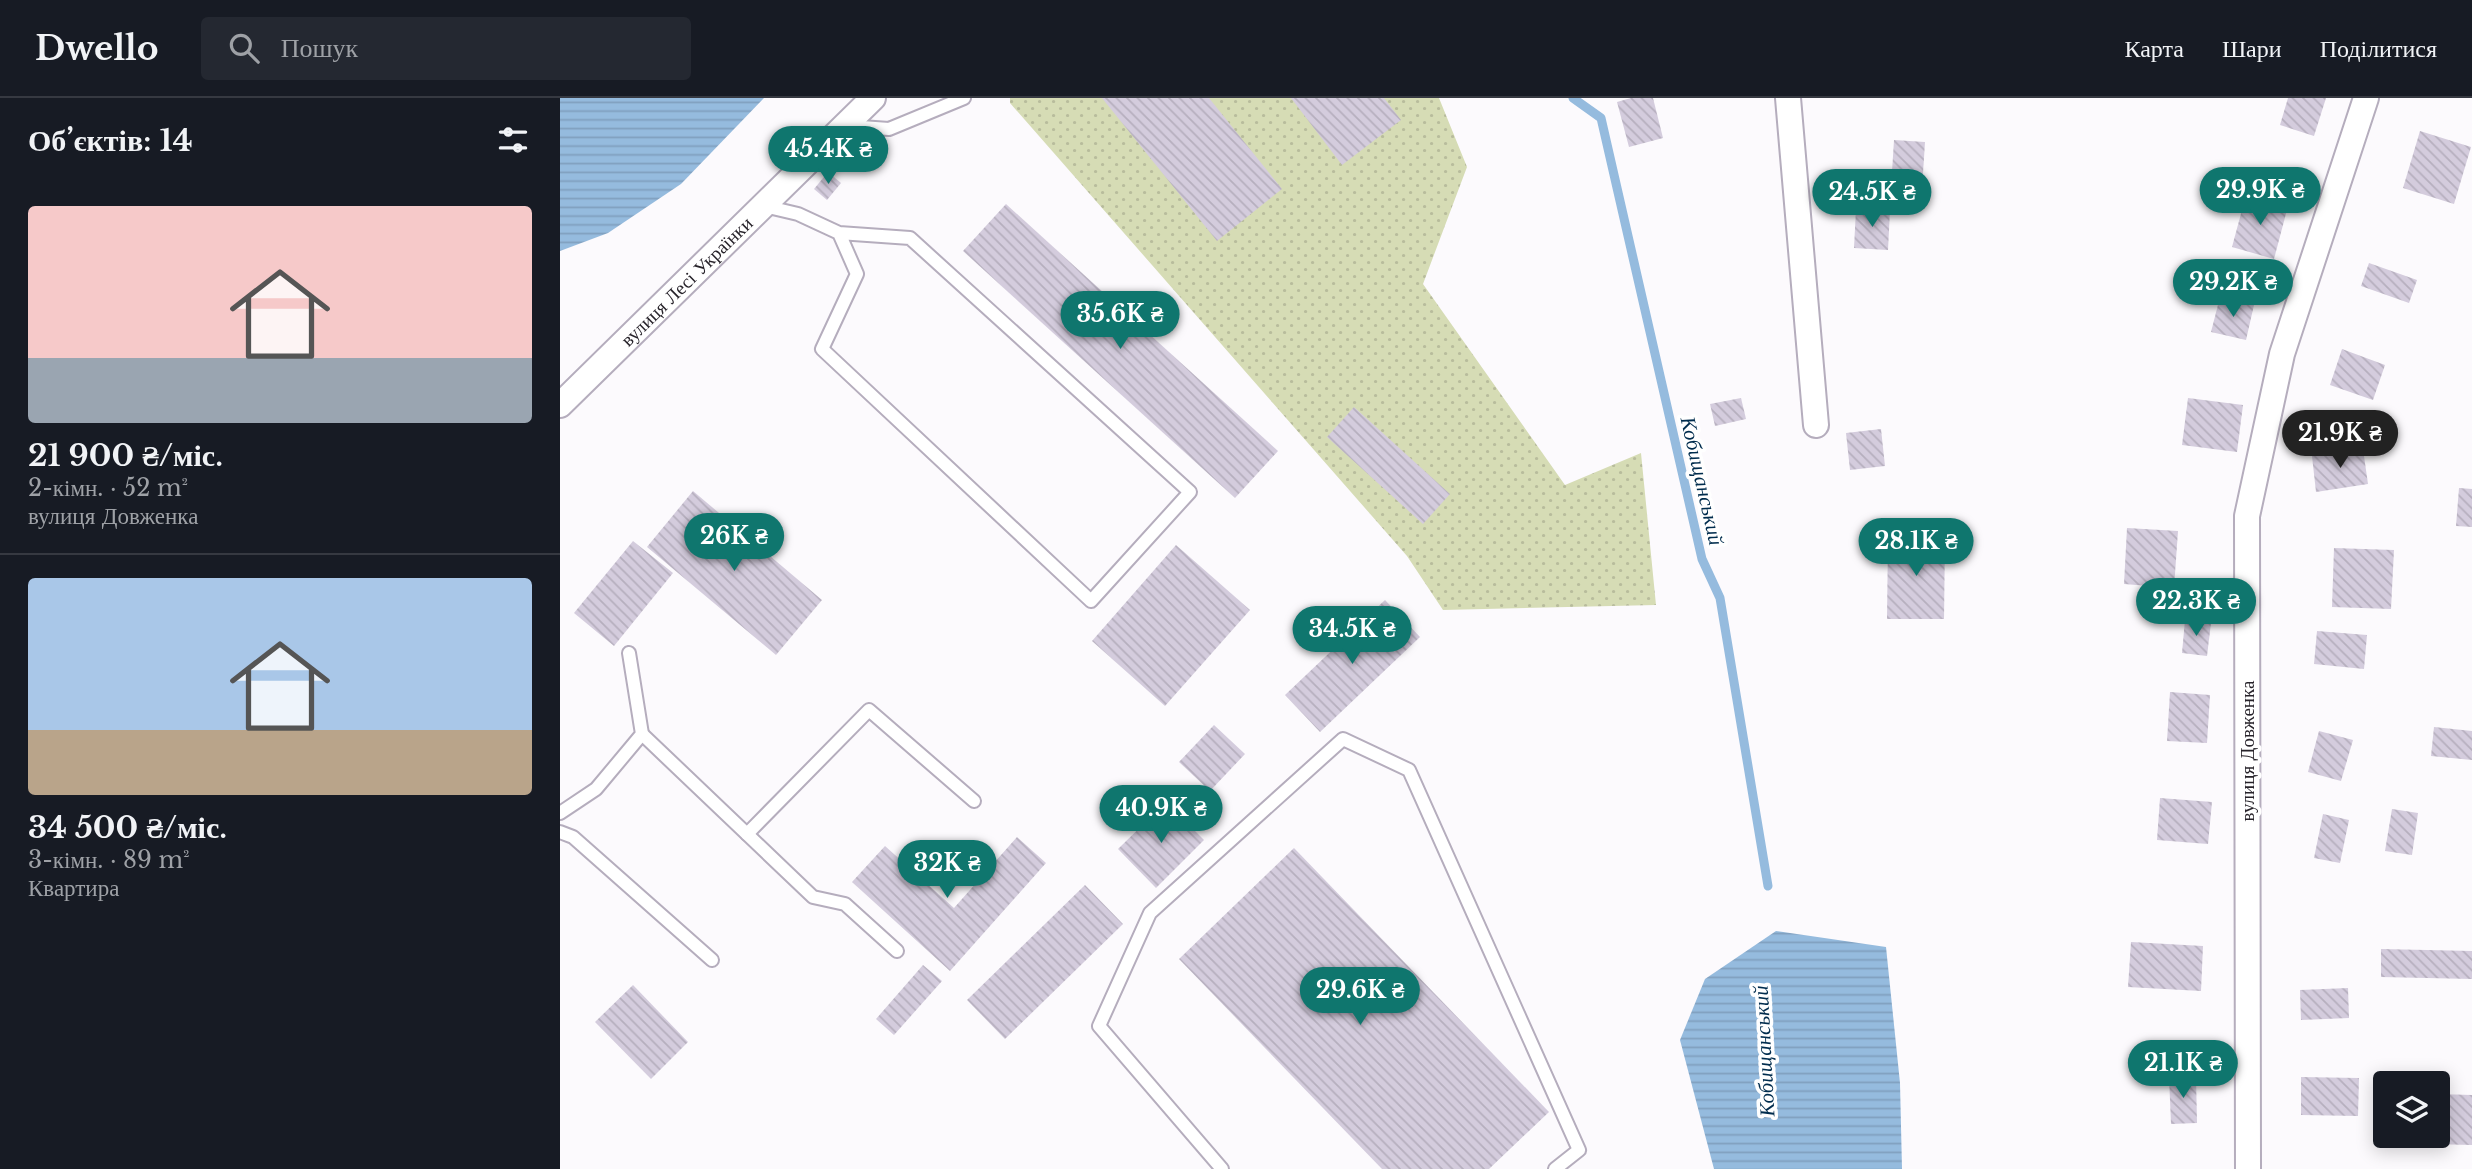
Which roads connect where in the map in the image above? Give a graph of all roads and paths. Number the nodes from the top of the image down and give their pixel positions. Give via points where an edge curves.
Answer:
1 (873, 98) edge
2 (964, 98) edge
3 (1788, 98) edge
4 (2366, 98) edge
5 (847, 126) junction
6 (764, 206) junction
7 (839, 233) junction
8 (560, 405) edge
9 (1816, 425) dead end
10 (629, 653) dead end
11 (642, 734) junction
12 (974, 802) dead end
13 (560, 813) edge
14 (560, 832) edge
15 (747, 834) junction
16 (897, 951) dead end
17 (712, 960) dead end
18 (1222, 1169) edge
19 (1555, 1169) edge
20 (2248, 1169) edge

1 - 5 street, вулиця Лесі Українки
2 - 5 lane via 889,129
3 - 9 street
4 - 20 street, вулиця Довженка via 2282,354 2247,516
5 - 6 street, вулиця Лесі Українки
6 - 7 lane via 798,214
6 - 8 street, вулиця Лесі Українки
7 - 7 lane via 909,238 1190,492 1091,601 822,349 857,274
10 - 11 lane
11 - 13 lane via 596,789
11 - 15 lane
12 - 15 lane via 869,710
14 - 17 lane via 573,837
15 - 16 lane via 813,897 845,904
18 - 19 lane via 1098,1026 1150,913 1343,739 1409,770 1579,1150

